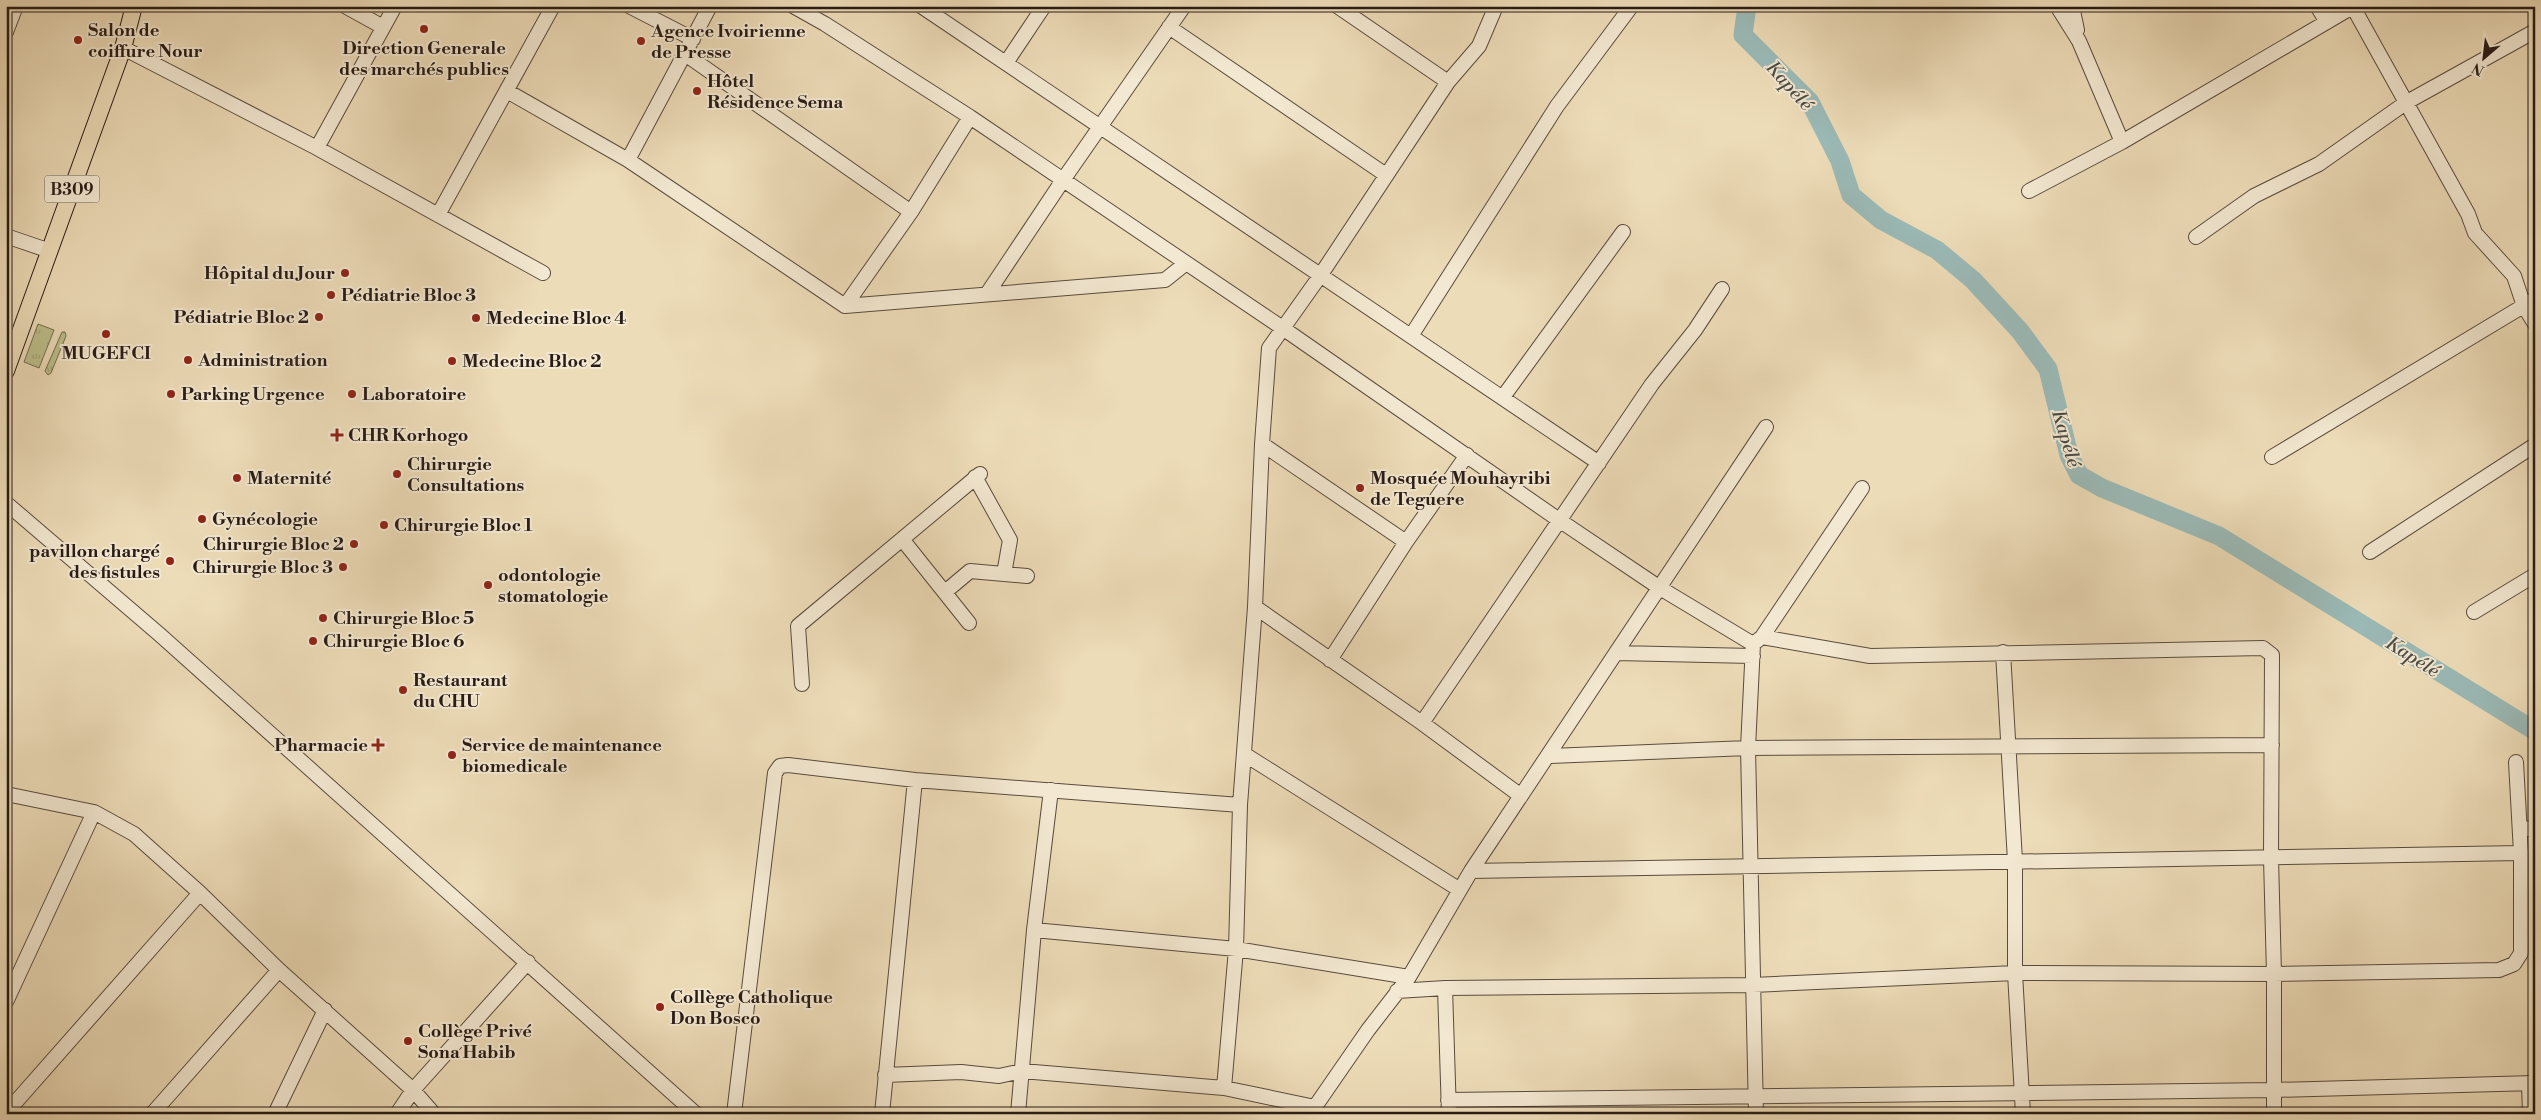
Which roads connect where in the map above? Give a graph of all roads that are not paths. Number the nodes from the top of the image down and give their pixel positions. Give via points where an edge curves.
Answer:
1 (16, 6) edge
2 (134, 6) edge
3 (346, 6) edge
4 (395, 6) edge
5 (553, 6) edge
6 (629, 6) edge
7 (710, 6) edge
8 (793, 6) edge
9 (921, 6) edge
10 (1044, 6) edge
11 (1184, 6) edge
12 (1337, 6) edge
13 (1496, 6) edge
14 (2057, 6) edge
15 (2072, 6) edge
16 (2317, 6) edge
17 (2354, 6) edge
18 (1630, 8) dead end
19 (2326, 22) junction
20 (384, 27) junction
21 (1169, 27) junction
22 (2535, 31) edge
23 (6, 32) edge
24 (693, 38) junction
25 (2079, 41) junction
26 (123, 48) junction
27 (685, 54) junction
28 (1006, 63) junction
29 (1448, 82) junction
30 (507, 91) junction
31 (2407, 102) junction
32 (970, 117) junction
33 (1100, 128) junction
34 (2122, 142) junction
35 (317, 148) junction
36 (628, 160) junction
37 (1386, 176) junction
38 (1063, 180) junction
39 (2028, 191) dead end
40 (911, 212) junction
41 (438, 215) junction
42 (1623, 232) dead end
43 (6, 236) edge
44 (2196, 237) dead end
45 (50, 251) junction
46 (1185, 264) junction
47 (543, 273) dead end
48 (1320, 276) junction
49 (1722, 289) dead end
50 (987, 294) junction
51 (2529, 303) edge
52 (845, 306) junction
53 (2535, 324) edge
54 (1284, 329) junction
55 (1411, 336) junction
56 (6, 371) edge
57 (1503, 397) junction
58 (1766, 427) dead end
59 (1262, 444) junction
60 (2535, 445) edge
61 (1466, 456) junction
62 (2272, 457) dead end
63 (1599, 463) junction
64 (1862, 488) dead end
65 (6, 503) edge
66 (1559, 520) junction
67 (902, 539) junction
68 (1406, 542) junction
69 (2370, 552) dead end
70 (1004, 574) junction
71 (2535, 574) edge
72 (1027, 576) dead end
73 (1660, 588) junction
74 (944, 592) junction
75 (1255, 607) junction
76 (2474, 612) dead end
77 (969, 623) dead end
78 (1756, 646) junction
79 (2003, 652) junction
80 (1616, 654) junction
81 (1330, 660) junction
82 (802, 684) dead end
83 (1422, 723) junction
84 (2272, 745) junction
85 (2010, 746) junction
86 (1748, 748) junction
87 (1244, 754) junction
88 (1550, 756) junction
89 (2516, 762) dead end
90 (915, 780) junction
91 (1051, 790) junction
92 (6, 794) edge
93 (1521, 796) junction
94 (1240, 805) junction
95 (94, 812) junction
96 (2520, 828) junction
97 (2535, 829) edge
98 (2521, 853) junction
99 (2271, 858) junction
100 (2015, 861) junction
101 (1750, 866) junction
102 (1471, 871) junction
103 (1460, 890) junction
104 (200, 893) junction
105 (1034, 930) junction
106 (1236, 949) junction
107 (528, 962) junction
108 (279, 970) junction
109 (2015, 973) junction
110 (2274, 974) junction
111 (1409, 978) junction
112 (1753, 985) junction
113 (1446, 988) junction
114 (1397, 991) junction
115 (6, 1002) edge
116 (325, 1010) junction
117 (1022, 1071) junction
118 (885, 1075) junction
119 (2532, 1083) edge
120 (1224, 1088) junction
121 (413, 1090) junction
122 (2273, 1090) junction
123 (2021, 1093) junction
124 (1755, 1098) junction
125 (1449, 1107) edge
126 (1313, 1110) edge
127 (6, 1113) edge
128 (152, 1114) edge
129 (275, 1114) edge
130 (397, 1114) edge
131 (434, 1114) edge
132 (696, 1114) edge
133 (734, 1114) edge
134 (882, 1114) edge
135 (1018, 1114) edge
136 (1756, 1114) edge
137 (2023, 1114) edge
138 (2274, 1114) edge
139 (2530, 1114) edge

1 - 23 street
2 - 26 main road, B309
3 - 20 street
4 - 20 street
5 - 30 street
6 - 24 street
7 - 24 street
8 - 32 street
9 - 28 street
10 - 28 street
11 - 21 street
12 - 29 street
13 - 29 street via 1479,46
14 - 25 street
15 - 25 street
16 - 19 street
17 - 19 street
17 - 31 street
18 - 55 street via 1557,106
19 - 34 street
20 - 35 street
21 - 33 street
21 - 37 street
22 - 31 street
24 - 27 street
25 - 34 street
26 - 35 street
26 - 45 main road, B309
27 - 36 street
27 - 40 street
28 - 33 street
29 - 37 street
30 - 36 street
30 - 41 street
31 - 44 street via 2319,164 2254,196
31 - 51 street via 2475,232 2514,276
32 - 38 street
32 - 40 street
33 - 38 street
33 - 48 street
34 - 39 street
35 - 41 street
36 - 52 street
37 - 48 street
38 - 46 street
38 - 50 street
40 - 52 street
41 - 47 street
42 - 57 street
43 - 45 street
45 - 56 main road, B309
46 - 50 street via 1165,280
46 - 54 street
48 - 54 street
48 - 55 street
49 - 63 street
50 - 52 street
51 - 53 street
51 - 62 street
54 - 59 street via 1269,348
54 - 61 street
55 - 57 street
57 - 63 street
58 - 73 street
59 - 68 street
59 - 75 street
60 - 69 street
61 - 66 street
61 - 68 street
63 - 66 street
64 - 78 street
65 - 107 street via 159,634
66 - 73 street
66 - 83 street
67 - 70 street via 978,475 1010,540
67 - 74 street
67 - 82 street via 798,626
68 - 81 street
70 - 72 street
70 - 74 street via 970,571
71 - 76 street
73 - 78 street
73 - 80 street
74 - 77 street
75 - 81 street
75 - 87 street
78 - 79 street via 1870,656
78 - 80 street
78 - 86 street
79 - 84 street via 2263,648 2272,655
79 - 85 street
80 - 88 street
81 - 83 street
83 - 93 street
84 - 85 street
84 - 99 street
85 - 86 street
85 - 100 street
86 - 88 street
86 - 101 street
87 - 94 street
87 - 103 street
88 - 93 street
89 - 96 street
90 - 91 street
90 - 118 street
90 - 133 street via 788,764 777,769 757,908
91 - 94 street
91 - 105 street
92 - 95 street
93 - 102 street
94 - 106 street
95 - 104 street via 134,834
95 - 115 street
96 - 97 street
96 - 98 street
98 - 99 street
98 - 110 street via 2521,953 2514,964 2500,970
99 - 100 street
99 - 110 street
100 - 101 street
100 - 109 street
101 - 102 street
101 - 112 street
102 - 103 street
103 - 111 street
104 - 108 street
104 - 127 street
105 - 106 street
105 - 117 street
106 - 111 street
106 - 120 street
107 - 121 street
107 - 132 street
108 - 116 street
108 - 128 street
109 - 110 street
109 - 112 street
109 - 123 street
110 - 122 street
111 - 114 street
112 - 113 street
112 - 124 street
113 - 114 street
113 - 125 street
114 - 126 street
116 - 121 street
116 - 129 street
117 - 118 street via 999,1076 960,1072
117 - 120 street
117 - 135 street
118 - 134 street
119 - 122 street
119 - 139 street
120 - 126 street
121 - 130 street
121 - 131 street
122 - 123 street
122 - 138 street
123 - 124 street
123 - 137 street
124 - 125 street
124 - 136 street

